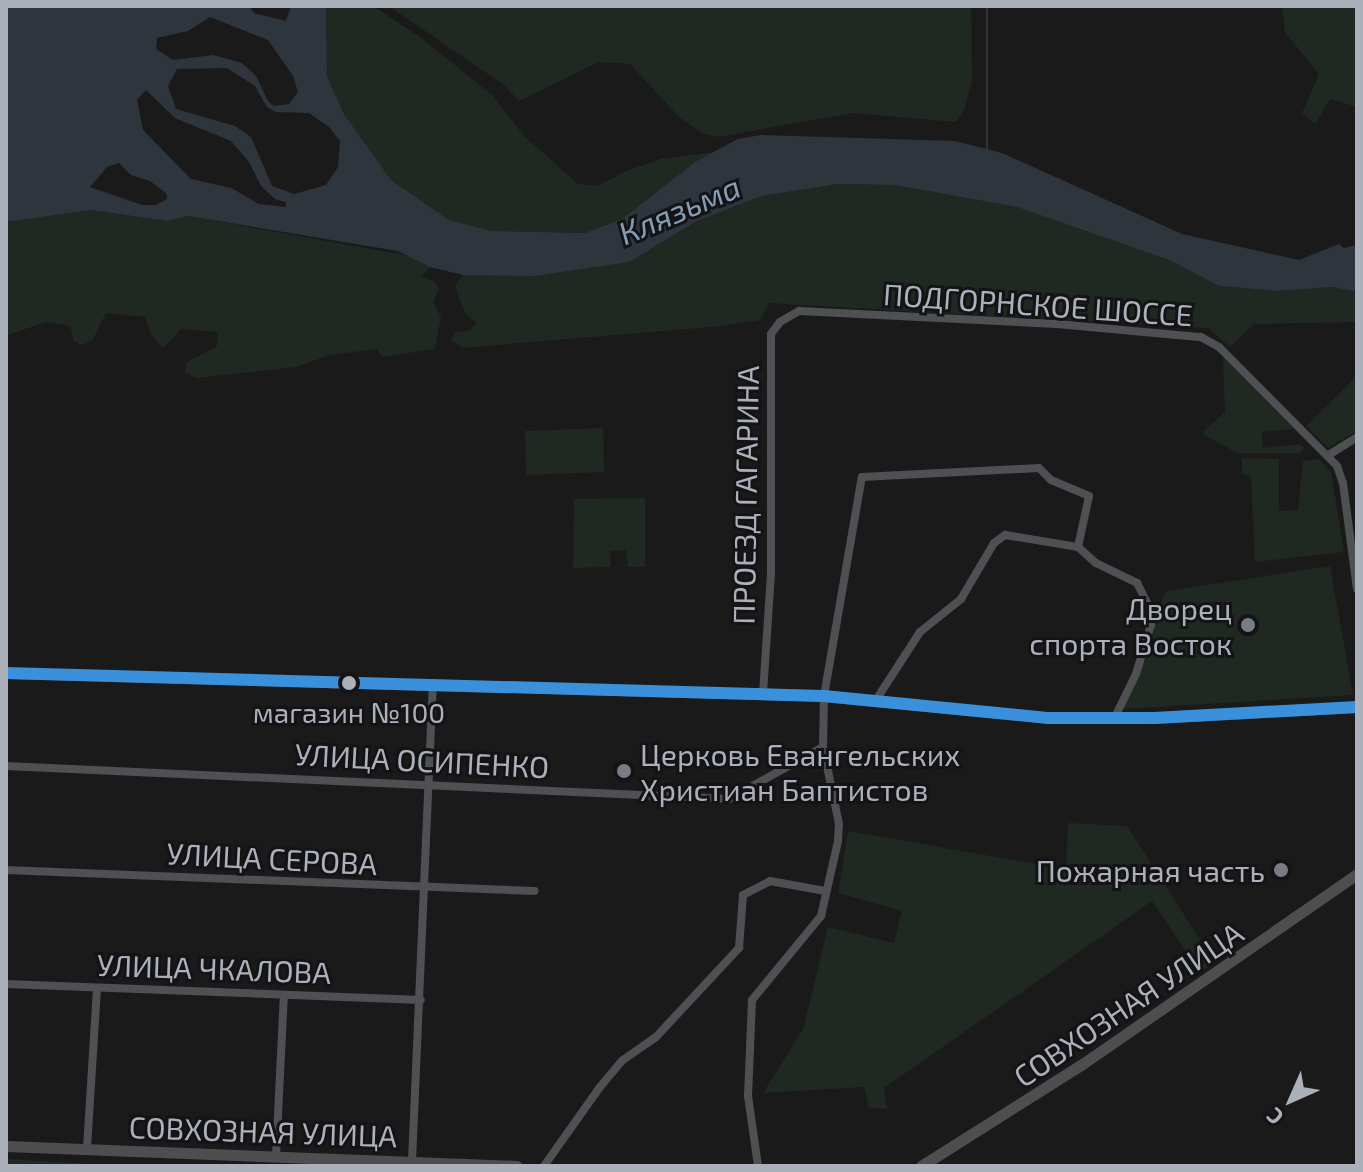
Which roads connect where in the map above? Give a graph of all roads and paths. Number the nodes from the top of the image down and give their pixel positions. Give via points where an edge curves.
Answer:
1 (799, 311) joint
2 (1357, 437) edge
3 (1327, 456) junction
4 (1078, 547) junction
5 (1357, 589) edge
6 (6, 673) edge
7 (433, 685) junction
8 (763, 694) junction
9 (824, 696) junction
10 (876, 700) junction
11 (1357, 707) edge
12 (1114, 719) junction
13 (823, 747) junction
14 (6, 766) edge
15 (430, 785) junction
16 (6, 870) edge
17 (1357, 874) edge
18 (424, 889) junction
19 (535, 891) dead end
20 (825, 891) junction
21 (6, 984) edge
22 (97, 989) junction
23 (284, 995) junction
24 (421, 1000) junction
25 (6, 1146) edge
26 (87, 1148) junction
27 (276, 1156) junction
28 (413, 1162) edge
29 (517, 1166) edge
30 (544, 1166) edge
31 (758, 1166) edge
32 (921, 1166) edge

1 - 3 street, ПОДГОРНСКОЕ ШОССЕ via 1201,337 1219,347
1 - 8 street, ПРОЕЗД ГАГАРИНА via 771,334 771,573
2 - 3 street
3 - 5 street, ПОДГОРНСКОЕ ШОССЕ via 1343,483
4 - 9 street via 1089,496 1051,480 1039,468 862,477
4 - 10 street via 1005,535 994,543 961,599 920,632
4 - 12 street via 1096,563 1131,577 1150,609 1144,652
6 - 7 main road
7 - 8 main road
7 - 15 street
8 - 9 main road
9 - 10 main road
9 - 13 street
10 - 12 main road via 1047,718
11 - 12 main road
13 - 15 street, УЛИЦА ОСИПЕНКО via 729,799
13 - 20 street via 839,824
14 - 15 street, УЛИЦА ОСИПЕНКО
15 - 18 street
16 - 18 street, УЛИЦА СЕРОВА
17 - 32 main road, СОВХОЗНАЯ УЛИЦА via 1081,1065
18 - 19 street, УЛИЦА СЕРОВА
18 - 24 street
20 - 30 street via 770,881 743,895 739,948 656,1037 623,1060
20 - 31 street via 821,916 752,1000 748,1096
21 - 22 street, УЛИЦА ЧКАЛОВА
22 - 23 street, УЛИЦА ЧКАЛОВА
22 - 26 street
23 - 24 street, УЛИЦА ЧКАЛОВА
23 - 27 street
24 - 28 street
25 - 26 main road, СОВХОЗНАЯ УЛИЦА
26 - 27 main road, СОВХОЗНАЯ УЛИЦА
27 - 28 main road, СОВХОЗНАЯ УЛИЦА
28 - 29 main road, СОВХОЗНАЯ УЛИЦА

